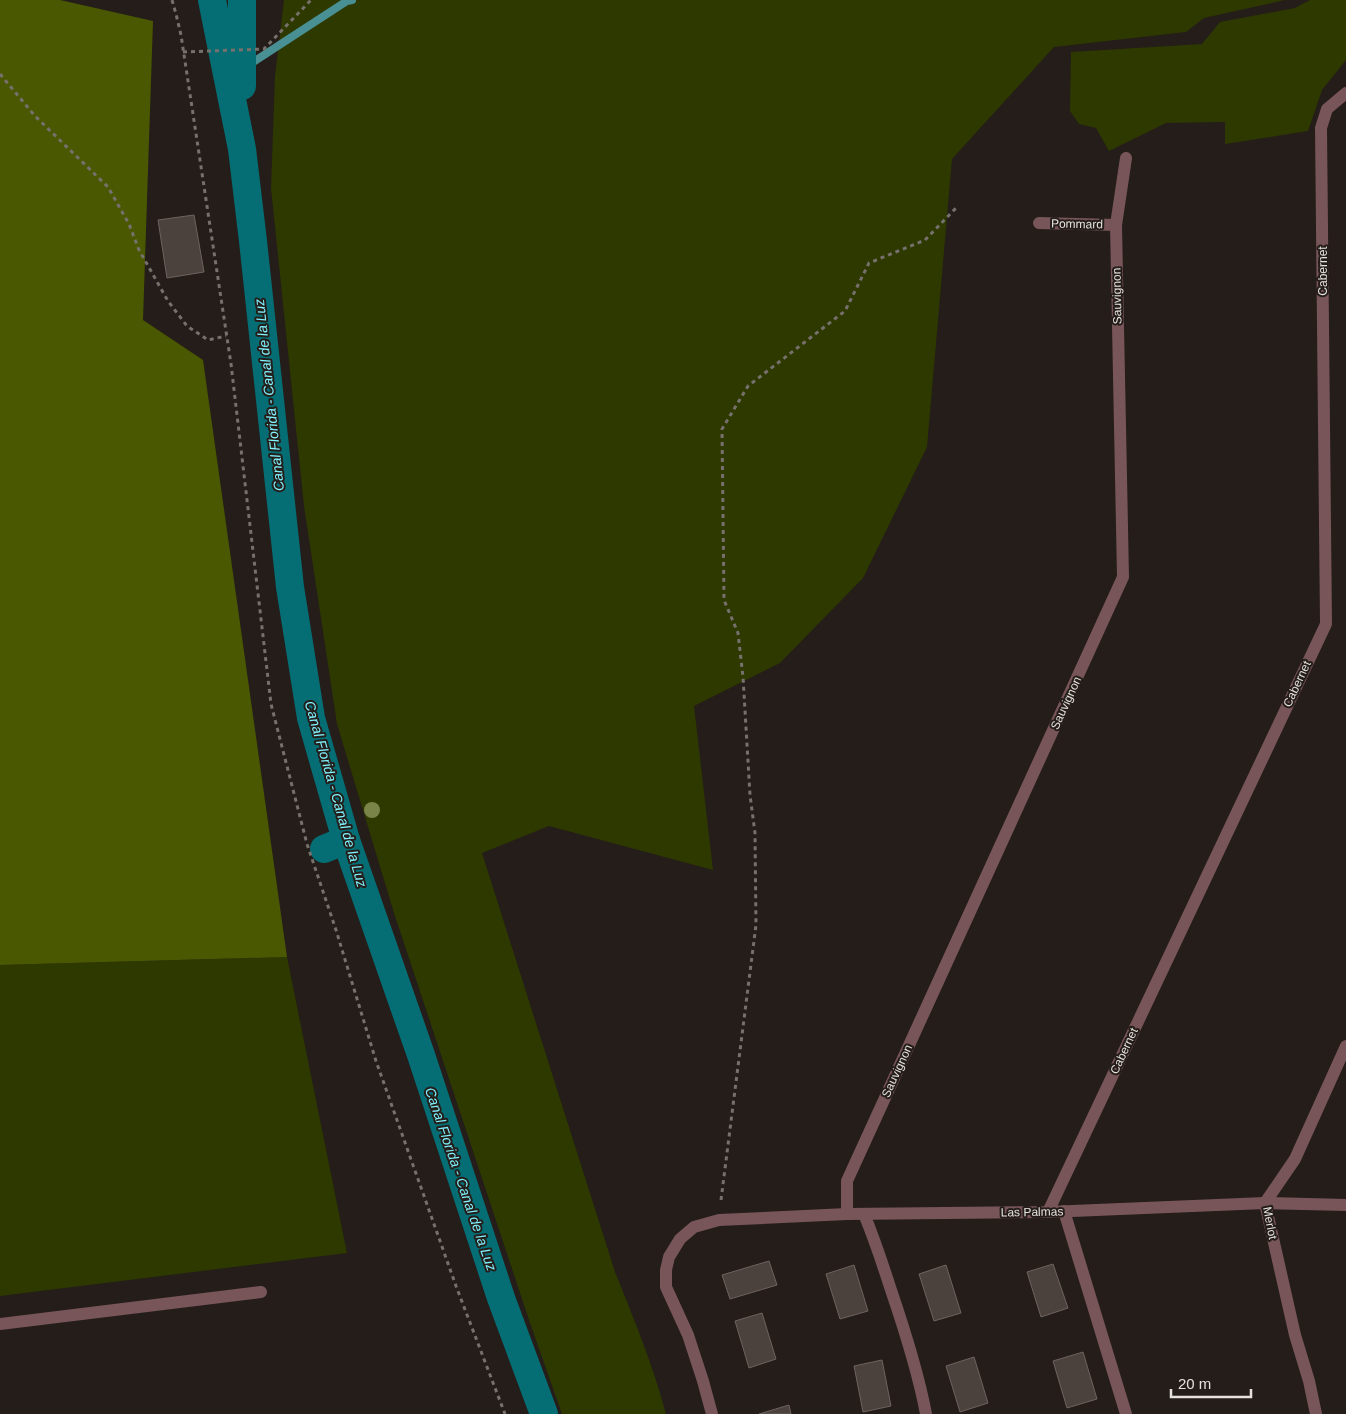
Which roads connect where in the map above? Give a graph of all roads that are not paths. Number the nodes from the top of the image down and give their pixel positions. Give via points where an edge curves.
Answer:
1 (1346, 93) edge
2 (1126, 158) dead end
3 (1039, 223) dead end
4 (1116, 225) junction
5 (1346, 1046) edge
6 (1265, 1203) junction
7 (1346, 1204) edge
8 (1064, 1211) junction
9 (1048, 1212) junction
10 (847, 1214) junction
11 (864, 1214) junction
12 (261, 1292) dead end
13 (0, 1324) edge
14 (712, 1414) edge
15 (926, 1414) edge
16 (1126, 1414) edge
17 (1316, 1414) edge

1 - 9 street, Cabernet via 1326,109 1322,128 1326,624
2 - 4 street, Sauvignon
3 - 4 street, Pommard
4 - 10 street, Sauvignon via 1123,577 847,1181
5 - 6 street, Merlot via 1295,1159
6 - 7 street, Las Palmas
6 - 8 street, Las Palmas
6 - 17 street, Merlot
8 - 9 street, Las Palmas
8 - 16 street
9 - 11 street, Las Palmas
10 - 11 street, Las Palmas
10 - 14 street, Las Palmas via 719,1220 694,1227 680,1239 669,1257 666,1287 688,1335
11 - 15 street via 898,1309
12 - 13 street

